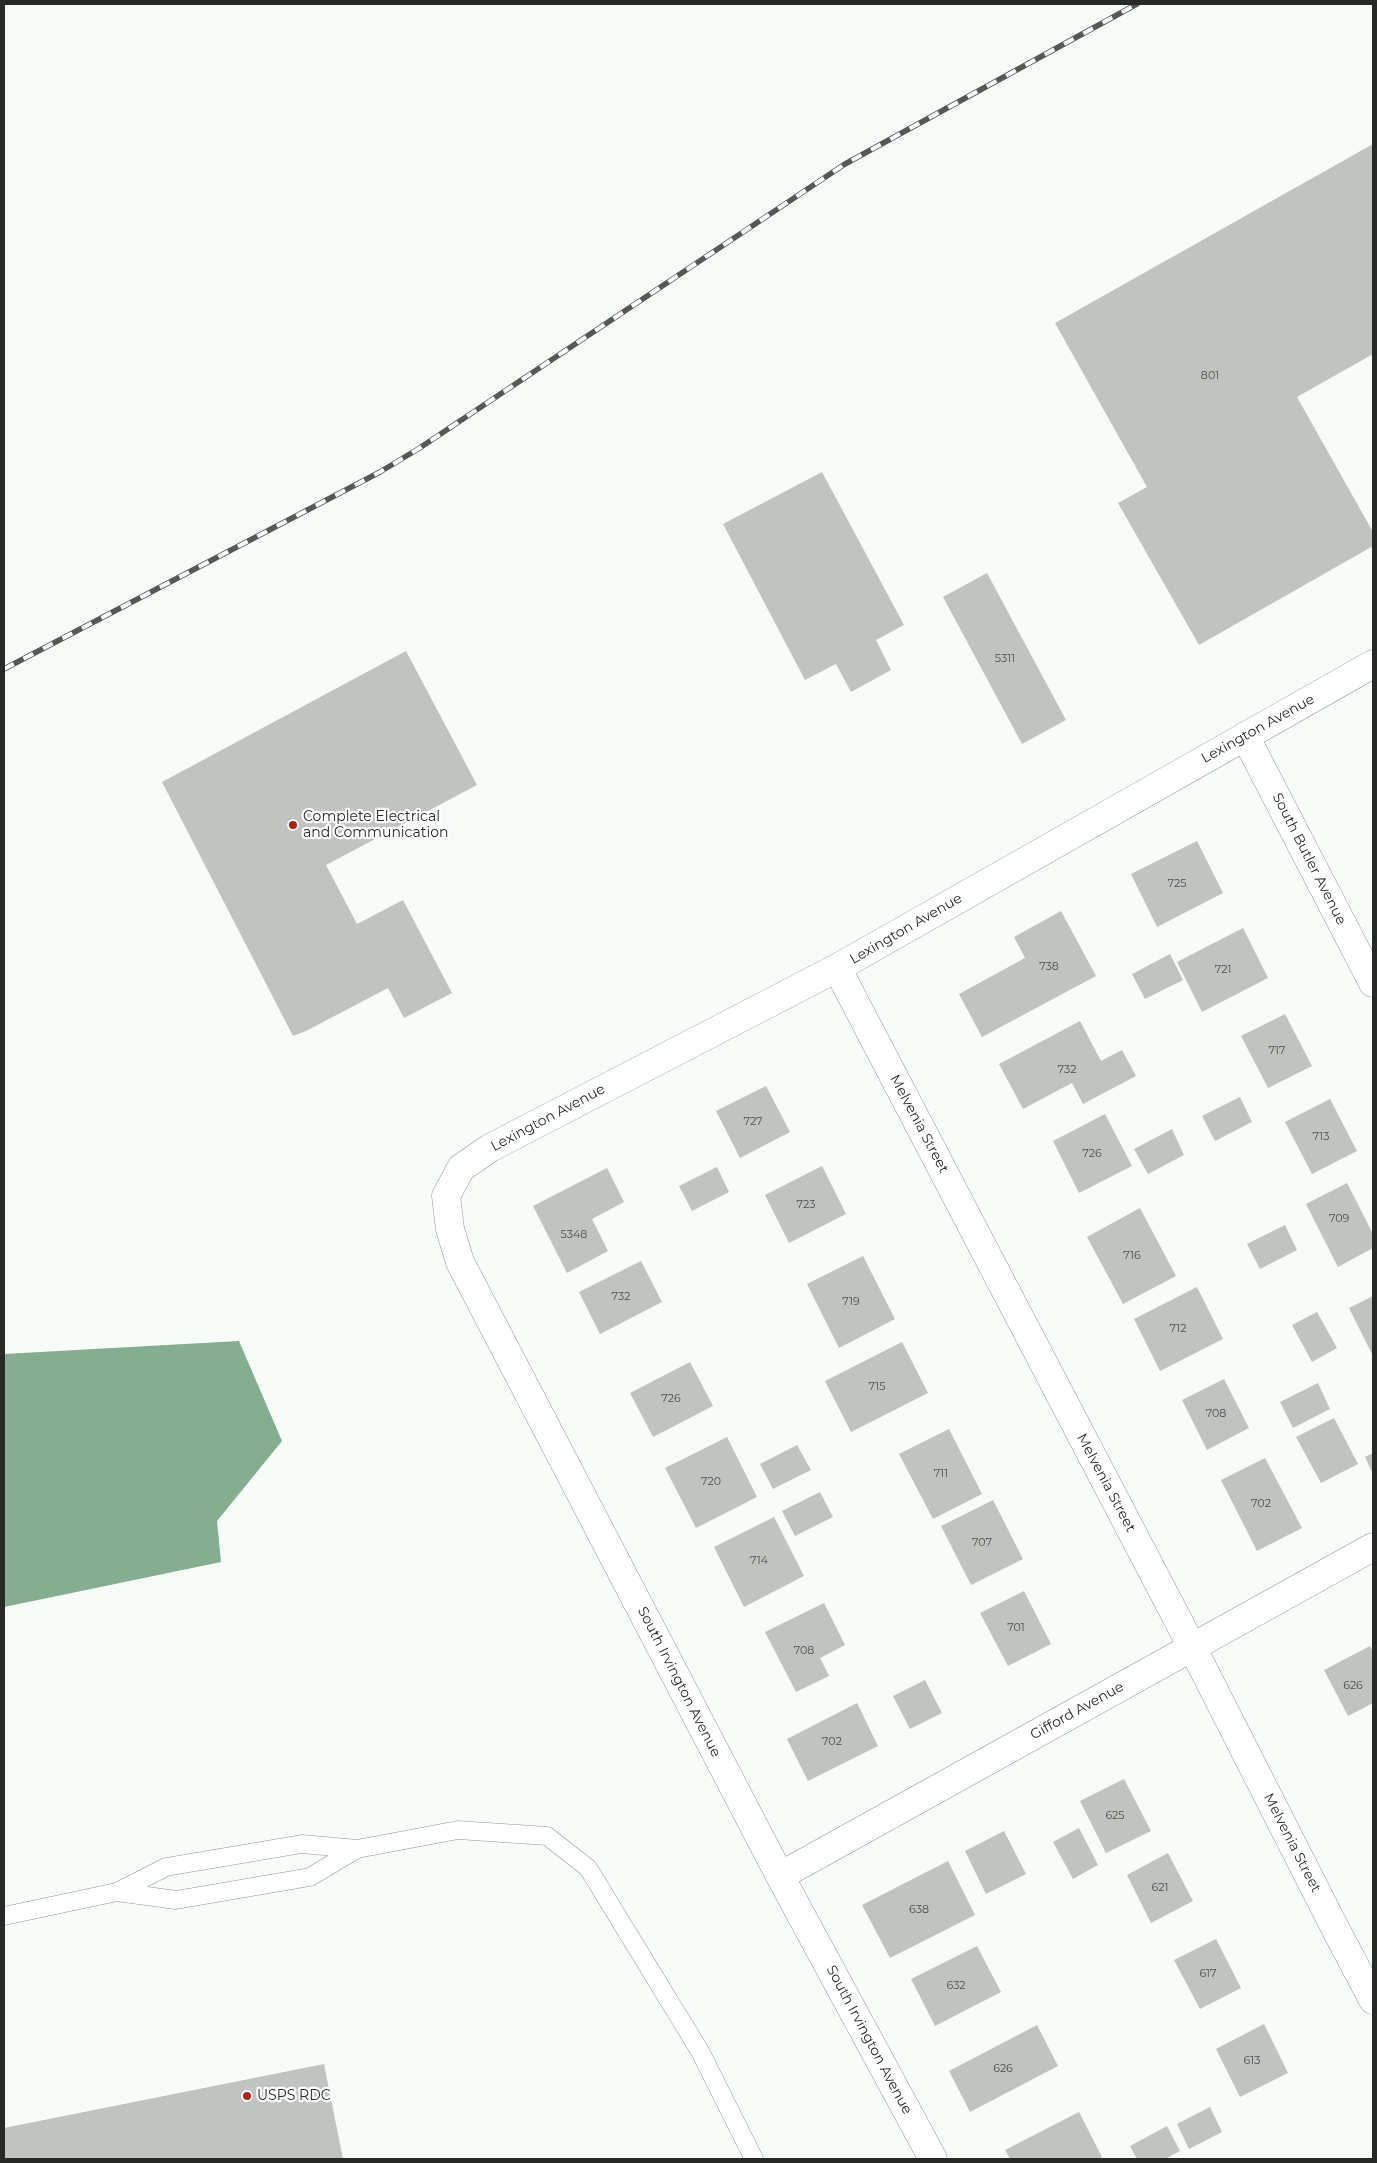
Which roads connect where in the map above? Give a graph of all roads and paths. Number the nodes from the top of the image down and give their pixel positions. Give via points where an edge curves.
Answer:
1 (1373, 664) edge
2 (1244, 736) junction
3 (837, 968) junction
4 (1373, 983) edge
5 (446, 1196) joint
6 (1373, 1547) edge
7 (1192, 1647) junction
8 (357, 1849) junction
9 (780, 1876) junction
10 (117, 1892) junction
11 (4, 1916) edge
12 (1373, 2000) edge
13 (754, 2159) edge
14 (933, 2159) edge

1 - 2 street, Lexington Avenue
2 - 3 street, Lexington Avenue
2 - 4 street, South Butler Avenue
3 - 5 street, Lexington Avenue via 490,1148 461,1168
3 - 7 street, Melvenia Street
5 - 9 street, South Irvington Avenue via 450,1229 460,1262
6 - 7 street, Gifford Avenue
7 - 9 street, Gifford Avenue
7 - 12 street, Melvenia Street
8 - 10 lane via 302,1844 166,1866
8 - 10 lane via 310,1877 176,1900
8 - 13 lane via 458,1830 547,1836 588,1868 700,2053
9 - 14 street, South Irvington Avenue
10 - 11 lane

